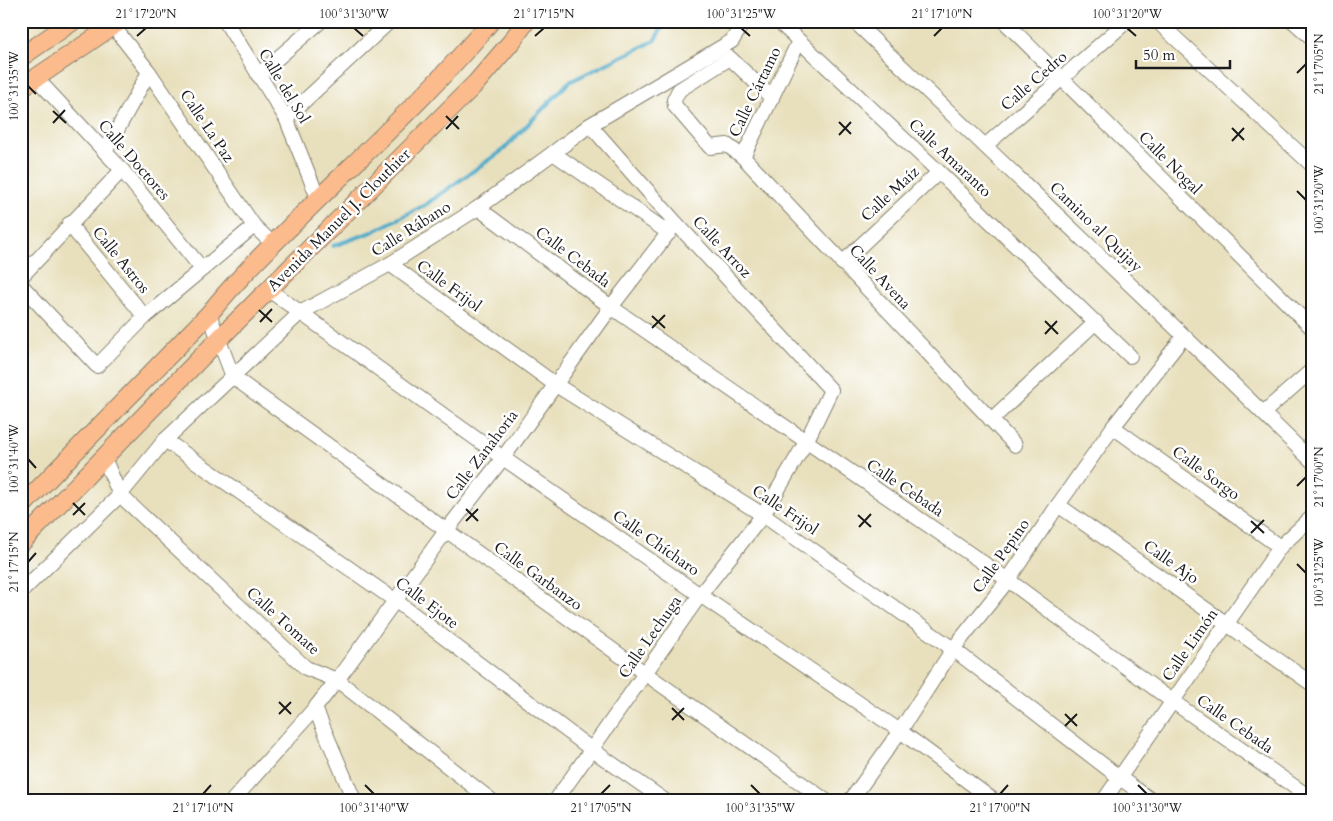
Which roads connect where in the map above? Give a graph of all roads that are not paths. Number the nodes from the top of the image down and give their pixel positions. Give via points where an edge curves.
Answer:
1 (73, 21) edge
2 (225, 21) edge
3 (321, 21) edge
4 (491, 21) edge
5 (526, 21) edge
6 (744, 21) edge
7 (778, 21) edge
8 (854, 21) edge
9 (1004, 21) edge
10 (1128, 21) edge
11 (1157, 21) edge
12 (1293, 21) edge
13 (116, 24) edge
14 (381, 24) edge
15 (1312, 38) edge
16 (799, 41) junction
17 (21, 57) edge
18 (149, 72) junction
19 (258, 75) junction
20 (36, 78) junction
21 (1062, 79) junction
22 (21, 88) edge
23 (772, 98) junction
24 (286, 118) junction
25 (590, 125) junction
26 (985, 146) junction
27 (105, 152) junction
28 (553, 153) junction
29 (743, 158) junction
30 (1312, 165) edge
31 (122, 170) junction
32 (939, 172) junction
33 (318, 198) junction
34 (478, 208) junction
35 (69, 224) junction
36 (254, 226) junction
37 (672, 228) junction
38 (273, 244) junction
39 (842, 263) junction
40 (390, 264) junction
41 (202, 268) junction
42 (21, 277) edge
43 (21, 285) edge
44 (269, 290) junction
45 (611, 307) junction
46 (300, 313) junction
47 (209, 314) junction
48 (145, 317) junction
49 (1096, 322) junction
50 (1312, 328) edge
51 (1184, 336) junction
52 (218, 340) junction
53 (1130, 356) dead end
54 (1312, 370) edge
55 (233, 377) junction
56 (556, 385) junction
57 (831, 390) joint
58 (1263, 413) junction
59 (992, 420) junction
60 (1113, 427) junction
61 (165, 440) junction
62 (806, 442) junction
63 (1015, 445) dead end
64 (104, 458) junction
65 (503, 458) junction
66 (1312, 461) edge
67 (120, 494) junction
68 (1058, 505) junction
69 (21, 507) edge
70 (763, 515) junction
71 (1312, 517) edge
72 (446, 532) junction
73 (21, 543) edge
74 (1280, 547) junction
75 (1008, 580) junction
76 (21, 592) edge
77 (700, 595) junction
78 (396, 601) junction
79 (1226, 623) junction
80 (953, 649) junction
81 (646, 674) junction
82 (338, 680) junction
83 (1312, 684) edge
84 (1172, 701) junction
85 (315, 708) junction
86 (900, 731) junction
87 (591, 749) junction
88 (1120, 778) junction
89 (1312, 799) edge
90 (233, 800) edge
91 (354, 800) edge
92 (490, 800) edge
93 (556, 800) edge
94 (664, 800) edge
95 (825, 800) edge
96 (851, 800) edge
97 (993, 800) edge
98 (1104, 800) edge
99 (1151, 800) edge

1 - 17 main road
2 - 19 street, Calle del Sol
3 - 19 street
4 - 33 main road, Avenida Manuel J. Clouthier via 458,61
5 - 44 main road, Avenida Manuel J. Clouthier via 476,84
6 - 25 street, Calle Rábano via 732,41
7 - 16 street, Calle Amaranto
8 - 26 street, Camino al Quijay
9 - 21 street, Calle Nogal
10 - 21 street, Calle Cedro
11 - 30 street
12 - 15 street
13 - 18 street, Calle La Paz
13 - 20 main road
14 - 24 street
16 - 23 street, Calle Cártamo
16 - 32 street, Calle Amaranto
18 - 27 street
18 - 36 street, Calle La Paz
19 - 24 street, Calle del Sol
20 - 22 main road
20 - 27 street, Calle Doctores
21 - 26 street, Calle Cedro
21 - 50 street, Calle Nogal
23 - 29 street, Calle Cártamo
23 - 29 street, Calle Avena via 730,58 679,90 674,100 675,106 710,147 727,145
24 - 33 street, Calle del Sol
25 - 28 street, Calle Rábano
25 - 37 street, Calle Arroz
26 - 51 street, Camino al Quijay
27 - 31 street, Calle Doctores
28 - 34 street, Calle Rábano
28 - 37 street, Calle Arroz
29 - 39 street, Calle Avena
31 - 35 street
31 - 41 street, Calle Doctores
32 - 39 street, Calle Maíz
32 - 49 street, Calle Amaranto
33 - 38 main road, Avenida Manuel J. Clouthier
34 - 40 street, Calle Rábano
34 - 45 street, Calle Cebada
35 - 42 street
35 - 48 street, Calle Astros
36 - 38 street, Calle La Paz
36 - 41 street
37 - 45 street, Calle Zanahoria
37 - 57 street, Calle Arroz
38 - 47 main road, Avenida Manuel J. Clouthier
39 - 59 street, Calle Avena
40 - 46 street, Calle Rábano
40 - 56 street, Calle Frijol
41 - 48 street
43 - 48 street via 97,366
44 - 46 street, Calle Chícharo
44 - 52 main road, Avenida Manuel J. Clouthier
45 - 56 street, Calle Zanahoria
45 - 62 street, Calle Cebada
46 - 55 street, Calle Rábano
46 - 65 street, Calle Chícharo
47 - 52 street
47 - 69 main road, Avenida Manuel J. Clouthier
49 - 53 street, Calle Amaranto
49 - 59 street
51 - 58 street, Camino al Quijay
51 - 60 street, Calle Pepino
52 - 55 street
52 - 64 main road, Avenida Manuel J. Clouthier
54 - 58 street
55 - 61 street, Calle Rábano
55 - 72 street, Calle Garbanzo
56 - 65 street, Calle Zanahoria
56 - 70 street, Calle Frijol
57 - 62 street, Calle Lechuga
58 - 66 street, Camino al Quijay
59 - 63 street, Calle Avena
60 - 68 street, Calle Pepino
60 - 74 street, Calle Sorgo
61 - 67 street, Calle Rábano
61 - 78 street, Calle Ejote
62 - 70 street, Calle Lechuga
62 - 75 street, Calle Cebada
64 - 67 street, Calle Tomate
64 - 73 main road, Avenida Manuel J. Clouthier
65 - 72 street, Calle Zanahoria
65 - 77 street, Calle Chícharo
67 - 76 street, Calle Rábano
67 - 82 street, Calle Tomate via 306,668
68 - 75 street, Calle Pepino
68 - 79 street, Calle Ajo
70 - 77 street, Calle Lechuga
70 - 80 street, Calle Frijol
71 - 74 street, Calle Limón
72 - 78 street, Calle Zanahoria
72 - 81 street, Calle Garbanzo
74 - 79 street, Calle Limón
75 - 80 street, Calle Pepino
75 - 84 street, Calle Cebada
77 - 81 street, Calle Lechuga
77 - 86 street, Calle Chícharo
78 - 82 street, Calle Zanahoria
78 - 87 street, Calle Ejote
79 - 83 street, Calle Ajo
79 - 84 street, Calle Limón
80 - 86 street, Calle Pepino
80 - 88 street, Calle Frijol
81 - 87 street, Calle Lechuga
81 - 95 street, Calle Garbanzo
82 - 85 street, Calle Zanahoria
82 - 92 street, Calle Tomate
84 - 88 street, Calle Limón
84 - 89 street, Calle Cebada
85 - 90 street, Calle Zanahoria
85 - 91 street
86 - 96 street, Calle Pepino
86 - 97 street, Calle Chícharo
87 - 93 street, Calle Lechuga
87 - 94 street, Calle Ejote
88 - 98 street, Calle Limón
88 - 99 street, Calle Frijol

